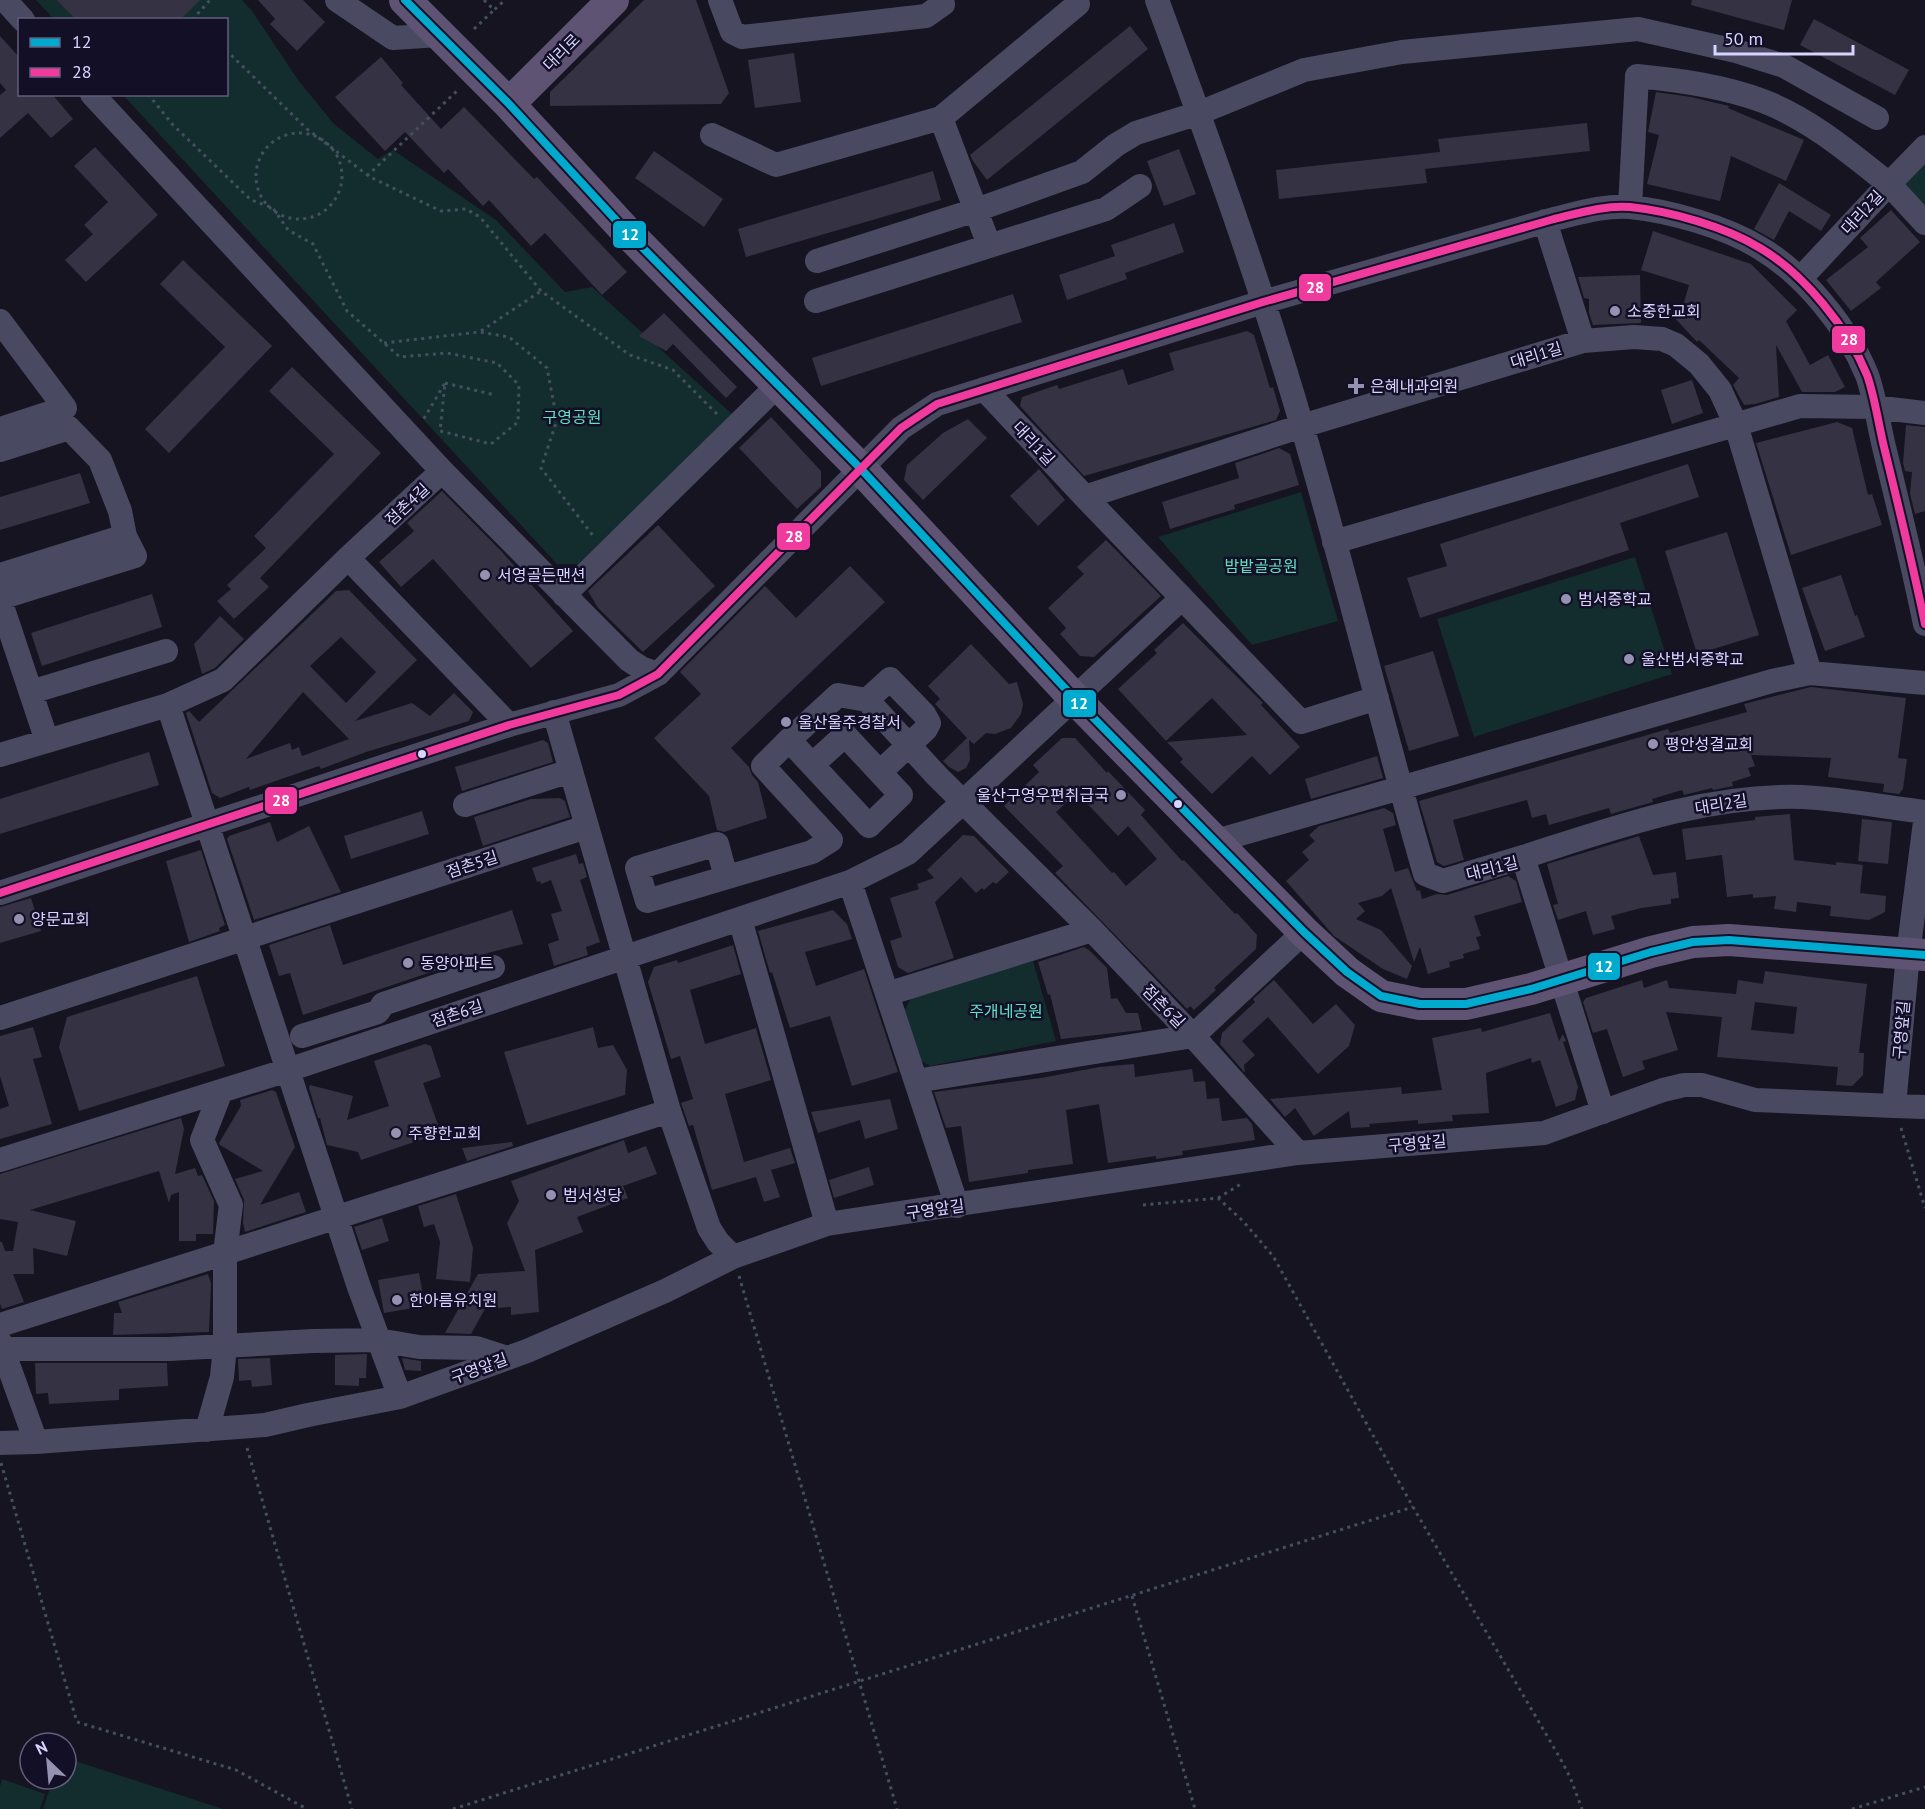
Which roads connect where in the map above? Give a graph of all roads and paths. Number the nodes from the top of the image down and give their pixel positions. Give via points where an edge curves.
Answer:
1 (5, 0) edge
2 (210, 0) edge
3 (337, 0) edge
4 (405, 0) edge
5 (484, 0) edge
6 (504, 0) edge
7 (613, 0) edge
8 (720, 0) edge
9 (942, 0) edge
10 (1157, 0) edge
11 (1078, 4) dead end
12 (494, 10) junction
13 (21, 18) edge
14 (194, 18) edge
15 (474, 29) dead end
16 (440, 35) junction
17 (228, 52) edge
18 (477, 72) junction
19 (94, 96) edge
20 (150, 96) edge
21 (509, 104) junction
22 (1199, 113) junction
23 (941, 118) junction
24 (1877, 118) dead end
25 (712, 135) dead end
26 (315, 136) junction
27 (1925, 147) edge
28 (332, 148) junction
29 (367, 176) junction
30 (1889, 184) junction
31 (1140, 186) dead end
32 (269, 207) junction
33 (1630, 207) junction
34 (976, 209) junction
35 (279, 215) junction
36 (1545, 221) junction
37 (1925, 223) edge
38 (989, 245) junction
39 (817, 261) dead end
40 (1800, 279) junction
41 (541, 291) junction
42 (816, 301) dead end
43 (1263, 302) junction
44 (0, 321) edge
45 (479, 332) junction
46 (1583, 341) junction
47 (384, 343) junction
48 (445, 382) junction
49 (778, 386) junction
50 (984, 389) junction
51 (495, 395) dead end
52 (1874, 407) junction
53 (1925, 413) edge
54 (67, 418) junction
55 (1736, 425) junction
56 (1302, 426) junction
57 (0, 429) edge
58 (733, 430) junction
59 (412, 439) junction
60 (0, 450) edge
61 (861, 469) junction
62 (442, 471) junction
63 (1085, 497) junction
64 (125, 536) junction
65 (1334, 542) junction
66 (1916, 544) edge
67 (607, 553) junction
68 (348, 558) junction
69 (0, 575) edge
70 (564, 596) junction
71 (1182, 598) junction
72 (1, 604) edge
73 (1925, 624) edge
74 (166, 651) dead end
75 (1810, 673) junction
76 (658, 674) junction
77 (1925, 683) edge
78 (31, 692) junction
79 (1074, 698) junction
80 (1377, 698) junction
81 (867, 700) junction
82 (168, 705) junction
83 (554, 712) junction
84 (509, 725) junction
85 (789, 740) junction
86 (47, 741) junction
87 (908, 745) junction
88 (0, 755) edge
89 (812, 765) junction
90 (570, 771) junction
91 (880, 772) junction
92 (1400, 789) junction
93 (964, 802) junction
94 (465, 805) dead end
95 (1925, 812) edge
96 (1925, 822) edge
97 (207, 825) junction
98 (586, 827) junction
99 (1216, 841) junction
100 (1523, 857) junction
101 (726, 877) dead end
102 (850, 882) junction
103 (0, 893) edge
104 (740, 918) junction
105 (1092, 930) junction
106 (1304, 932) junction
107 (244, 937) junction
108 (1917, 954) edge
109 (626, 958) junction
110 (493, 967) dead end
111 (1562, 979) junction
112 (887, 994) junction
113 (378, 1012) junction
114 (0, 1018) edge
115 (302, 1036) dead end
116 (386, 1036) junction
117 (1193, 1036) junction
118 (288, 1070) junction
119 (916, 1081) junction
120 (221, 1091) junction
121 (1894, 1106) junction
122 (1925, 1107) edge
123 (669, 1111) junction
124 (1603, 1112) junction
125 (1298, 1153) junction
126 (0, 1161) edge
127 (1143, 1205) dead end
128 (957, 1206) junction
129 (1925, 1208) edge
130 (337, 1217) junction
131 (827, 1224) junction
132 (225, 1253) junction
133 (733, 1257) junction
134 (0, 1325) edge
135 (378, 1340) junction
136 (1, 1346) edge
137 (225, 1346) junction
138 (507, 1358) junction
139 (400, 1398) junction
140 (241, 1427) junction
141 (207, 1430) junction
142 (36, 1442) junction
143 (0, 1443) edge
144 (0, 1461) edge
145 (1413, 1508) junction
146 (1132, 1596) junction
147 (858, 1682) junction
148 (1925, 1787) edge
149 (307, 1809) edge
150 (352, 1809) edge
151 (453, 1809) edge
152 (897, 1809) edge
153 (1195, 1809) edge
154 (1582, 1809) edge
155 (1852, 1809) edge

1 - 13 street
2 - 14 path
3 - 16 street via 393,38
4 - 16 main road
5 - 12 path
6 - 12 path
7 - 21 main road, 대리로
8 - 9 street via 732,32 742,37 926,16 943,4
10 - 22 street, 대리1길
11 - 23 street
12 - 15 path
16 - 18 main road
17 - 26 path
18 - 21 main road
18 - 29 path
19 - 59 street, 점촌4길
20 - 32 path via 173,125 251,200
21 - 49 main road
22 - 24 street via 1304,70 1402,52 1638,29 1784,66
22 - 34 street via 1136,133 1082,172
22 - 43 street, 대리1길
23 - 25 street via 776,165
23 - 34 street
26 - 28 path
26 - 32 path via 289,134 266,148 256,172 261,197
27 - 30 street
28 - 29 path
28 - 35 path via 341,166 342,180 331,204 308,218
29 - 41 path via 441,211 466,209 480,217
30 - 33 street via 1807,124 1763,102 1718,88 1637,76
30 - 37 street, 대리2길
30 - 40 street, 대리2길
31 - 38 street via 1106,209
32 - 35 path
33 - 36 street via 1600,208
33 - 40 street via 1684,216 1724,231 1760,247
34 - 38 street
34 - 39 street
35 - 47 path via 288,230 313,244 347,311
36 - 43 street
36 - 46 street
38 - 42 street
40 - 52 street via 1848,338 1867,376
41 - 45 path
41 - 58 path via 630,355 673,370
43 - 50 street
43 - 56 street, 대리1길
44 - 54 street
45 - 47 path
45 - 67 path via 509,337 547,368 557,420 541,468
46 - 55 street, 대리1길 via 1634,337 1662,339 1676,345 1699,364 1720,390
46 - 56 street, 대리1길
47 - 48 path via 400,357 447,353 497,363 519,385 518,422 491,444 440,431
48 - 51 path
48 - 59 path
49 - 58 street
49 - 61 main road
50 - 61 street via 937,404 901,428
50 - 63 street, 대리1길
52 - 53 street
52 - 55 street via 1800,406
52 - 66 street
54 - 57 street
54 - 60 street
54 - 64 street via 100,460 120,511
55 - 65 street
55 - 75 street
56 - 63 street, 대리1길
56 - 65 street, 대리1길
58 - 67 street
59 - 62 street, 점촌4길
61 - 76 street
61 - 79 main road
62 - 68 street, 점촌4길
62 - 70 street
63 - 71 street, 대리1길
64 - 69 street
64 - 72 street via 135,556
65 - 80 street, 대리1길
66 - 73 street
67 - 70 street
68 - 82 street, 점촌4길 via 223,680
68 - 84 street
70 - 76 street via 629,660
71 - 79 street
71 - 80 street, 대리1길 via 1301,722
72 - 78 street
74 - 78 street
75 - 77 street
75 - 92 street via 1727,693
76 - 83 street via 620,694
78 - 86 street
79 - 93 street, 점촌6길
79 - 99 main road
80 - 92 street, 대리1길
81 - 85 street via 838,695
81 - 87 street
81 - 87 street via 890,679 924,714 929,723 926,729
82 - 86 street, 점촌4길
82 - 97 street
83 - 84 street
83 - 90 street
84 - 97 street
85 - 89 street
85 - 101 street via 763,766 831,840 812,852
86 - 88 street, 점촌4길
87 - 91 street
87 - 93 street
89 - 91 street via 845,735
89 - 91 street via 869,826 901,795
90 - 94 street
90 - 98 street
92 - 99 street
92 - 100 street, 대리1길 via 1425,874 1443,881
93 - 102 street, 점촌6길 via 908,853
93 - 105 street, 점촌6길
95 - 100 street, 대리2길 via 1803,797 1732,800 1648,818
96 - 108 street
97 - 103 street
97 - 107 street
98 - 107 street, 점촌5길
98 - 109 street
99 - 106 main road
100 - 111 street, 대리1길
102 - 104 street, 점촌6길
102 - 112 street
104 - 109 street, 점촌6길
104 - 131 street
105 - 112 street
105 - 117 street, 점촌6길
106 - 111 main road via 1347,972 1381,996 1420,1004 1466,1004
106 - 117 street
107 - 114 street, 점촌5길
107 - 118 street
108 - 111 main road via 1728,940 1693,942
108 - 121 street, 구영앞길
109 - 116 street, 점촌6길
109 - 123 street
110 - 113 street via 383,1004
111 - 124 street, 대리1길
112 - 119 street
113 - 115 street
113 - 116 street
116 - 118 street, 점촌6길
117 - 119 street, 점촌6길
117 - 125 street
118 - 120 street, 점촌6길
118 - 130 street
119 - 128 street
120 - 126 street, 점촌6길
120 - 132 street via 202,1140 231,1205
121 - 122 street, 구영앞길
121 - 124 street, 구영앞길 via 1755,1100 1702,1085 1683,1085
121 - 129 path
123 - 130 street
123 - 133 street via 709,1228
124 - 125 street, 구영앞길 via 1544,1133
125 - 128 street, 구영앞길
127 - 145 path via 1218,1198 1243,1221 1273,1256
128 - 131 street, 구영앞길
130 - 132 street
130 - 135 street
131 - 133 street, 구영앞길
132 - 134 street
132 - 137 street
133 - 138 street, 구영앞길 via 665,1292
133 - 147 path
135 - 137 street
135 - 138 street via 419,1347 476,1348
135 - 139 street
136 - 137 street
136 - 142 street
137 - 141 street via 222,1377
138 - 139 street, 구영앞길
139 - 140 street, 구영앞길
140 - 141 street, 구영앞길
140 - 150 path
141 - 142 street, 구영앞길
142 - 143 street, 구영앞길
144 - 149 path via 77,1722 236,1770
145 - 146 path
145 - 154 path via 1560,1758
146 - 147 path
146 - 153 path
147 - 151 path
147 - 152 path
148 - 155 path

